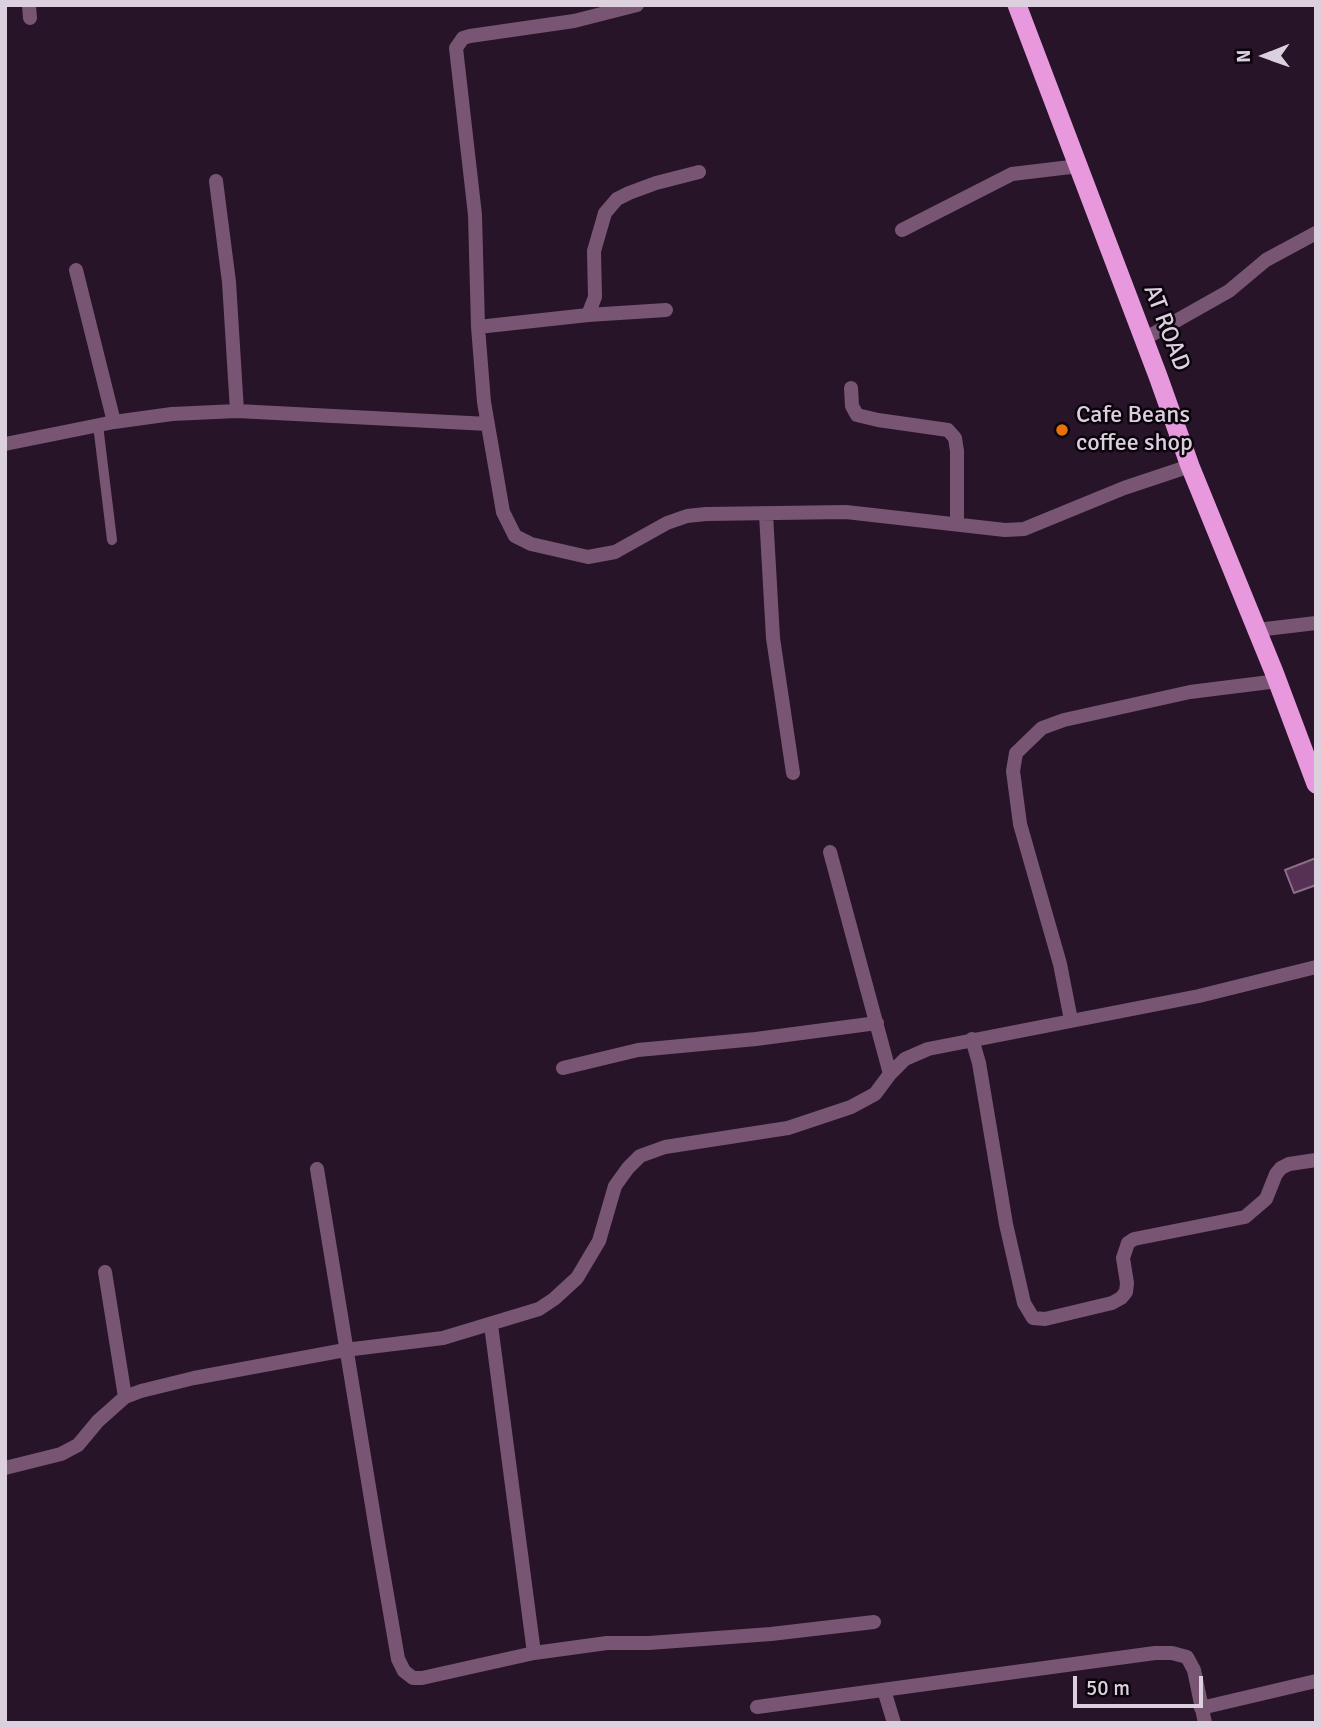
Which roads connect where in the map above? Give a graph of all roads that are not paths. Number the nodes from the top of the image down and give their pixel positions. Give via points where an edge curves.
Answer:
1 (637, 5) edge
2 (1017, 5) edge
3 (1079, 166) junction
4 (699, 172) dead end
5 (216, 181) dead end
6 (902, 230) dead end
7 (1316, 233) edge
8 (76, 270) dead end
9 (666, 310) dead end
10 (588, 315) junction
11 (478, 327) junction
12 (1144, 338) junction
13 (851, 388) dead end
14 (237, 411) junction
15 (114, 422) junction
16 (488, 424) junction
17 (98, 425) junction
18 (5, 444) edge
19 (1190, 466) junction
20 (766, 514) junction
21 (957, 524) junction
22 (113, 540) dead end
23 (1316, 623) edge
24 (1257, 630) junction
25 (1278, 681) junction
26 (793, 773) dead end
27 (1316, 784) edge
28 (830, 852) dead end
29 (1316, 967) edge
30 (1070, 1020) junction
31 (877, 1023) junction
32 (972, 1039) junction
33 (563, 1068) dead end
34 (890, 1073) junction
35 (1316, 1160) edge
36 (317, 1169) dead end
37 (105, 1272) dead end
38 (491, 1325) junction
39 (345, 1350) junction
40 (125, 1397) junction
41 (5, 1468) edge
42 (874, 1622) dead end
43 (534, 1653) junction
44 (1316, 1681) edge
45 (884, 1690) junction
46 (757, 1706) dead end
47 (1203, 1715) edge
48 (894, 1723) edge

1 - 11 street via 574,22 470,36 458,43 456,65 475,215
2 - 3 highway, AT ROAD
3 - 6 street via 1012,174
3 - 12 highway, AT ROAD
4 - 10 street via 629,193 605,213 594,251 595,297
5 - 14 street via 229,282
7 - 12 street
8 - 15 street
9 - 10 street
10 - 11 street
11 - 16 street
12 - 19 highway, AT ROAD
13 - 21 street via 857,415 948,430 957,451
14 - 15 street
14 - 16 street
15 - 17 street
16 - 20 street via 503,512 515,536 531,544 588,557 615,552 687,516
17 - 18 street
17 - 22 lane
19 - 21 street via 1024,529
19 - 24 highway, AT ROAD
20 - 21 street via 846,512
20 - 26 street via 773,638
23 - 24 street
24 - 25 highway, AT ROAD
25 - 27 highway, AT ROAD
25 - 30 street via 1190,692 1064,720 1042,728 1016,752 1013,771 1020,824 1060,964
28 - 31 street
29 - 30 street via 1199,996
30 - 32 street
31 - 33 street via 638,1050
31 - 34 street
32 - 34 street via 928,1049 905,1059
32 - 35 street via 1006,1224 1024,1303 1033,1318 1045,1319 1121,1298 1127,1283 1124,1250 1134,1239 1245,1217 1266,1199 1282,1168
34 - 38 street via 875,1094 851,1107 788,1128 665,1147 640,1156 615,1186 599,1241 577,1278 539,1309
36 - 39 street
37 - 40 street
38 - 39 street via 443,1338
38 - 43 street
39 - 40 street via 194,1378
39 - 43 street via 398,1659 404,1671 422,1678
40 - 41 street via 78,1445 41,1461
42 - 43 street
44 - 47 street
45 - 46 street
45 - 47 street via 1172,1653 1187,1657 1194,1670
45 - 48 street

